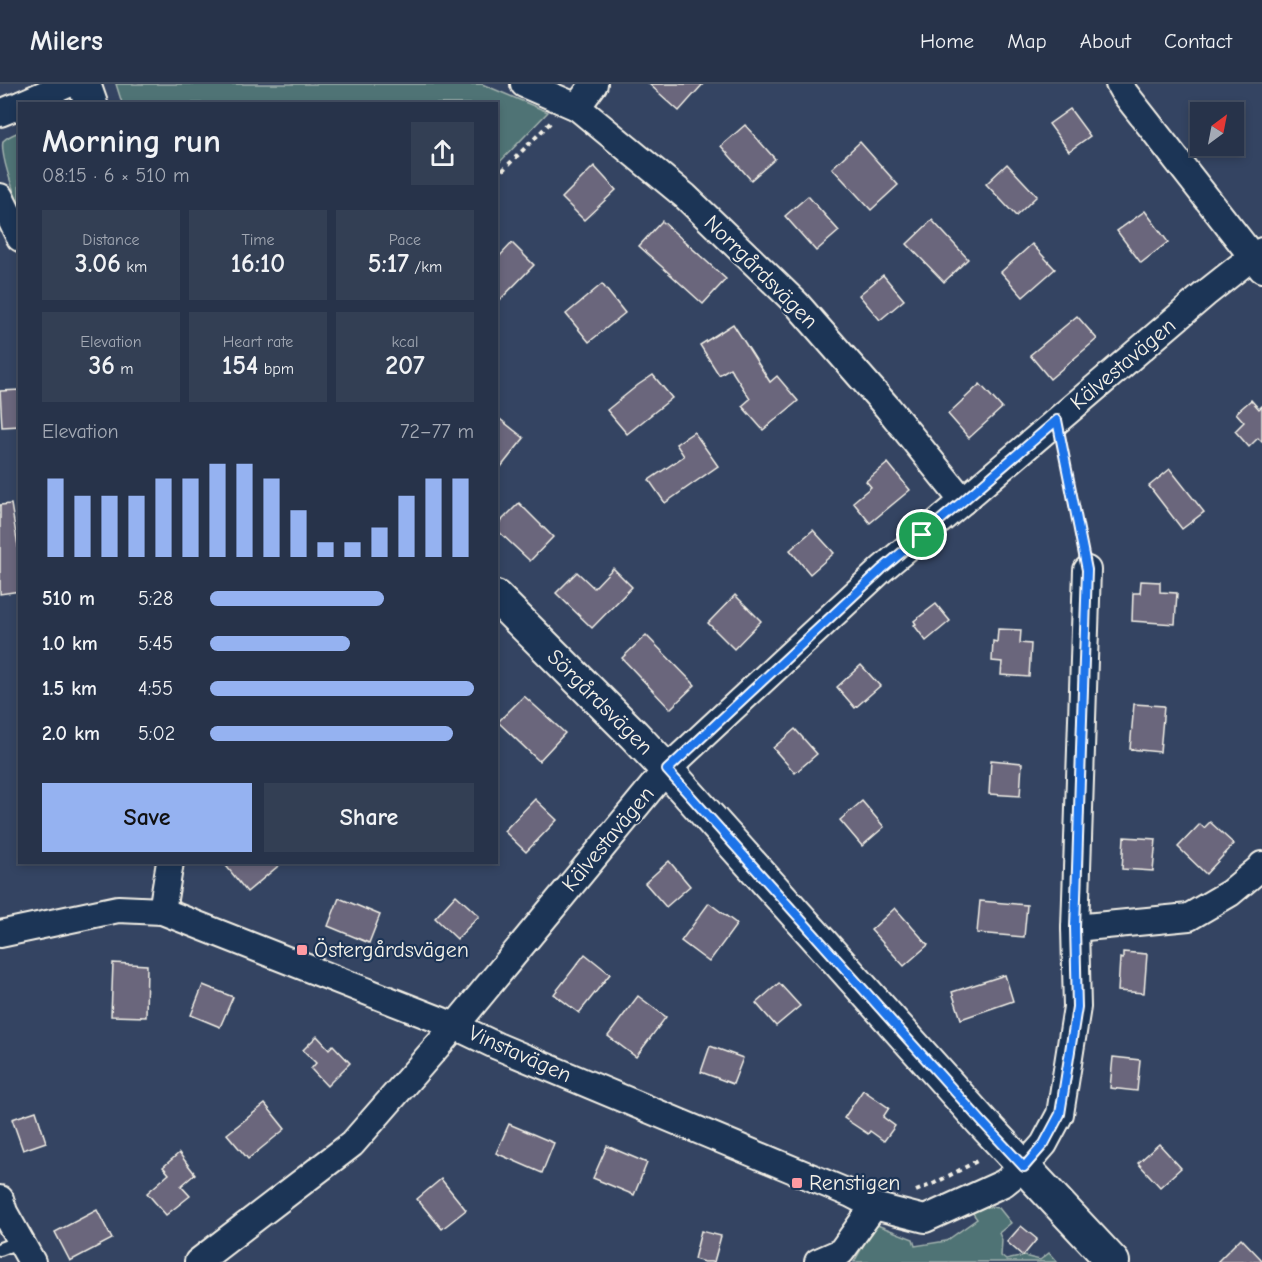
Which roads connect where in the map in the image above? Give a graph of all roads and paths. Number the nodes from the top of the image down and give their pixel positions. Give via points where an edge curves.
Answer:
1 (68, 84) edge
2 (84, 84) edge
3 (524, 84) edge
4 (594, 84) edge
5 (1119, 84) edge
6 (26, 102) edge
7 (90, 102) edge
8 (18, 105) edge
9 (573, 105) junction
10 (0, 113) edge
11 (498, 175) edge
12 (0, 197) edge
13 (18, 234) edge
14 (1259, 259) edge
15 (1057, 420) junction
16 (963, 501) junction
17 (1087, 570) joint
18 (498, 599) edge
19 (667, 770) junction
20 (170, 864) edge
21 (1261, 868) edge
22 (162, 910) junction
23 (1075, 928) junction
24 (0, 934) edge
25 (455, 1026) junction
26 (985, 1156) dead end
27 (1024, 1167) junction
28 (913, 1192) dead end
29 (0, 1199) edge
30 (874, 1206) junction
31 (18, 1251) edge
32 (826, 1260) edge
33 (198, 1262) edge
34 (1113, 1262) edge

1 - 6 street
2 - 7 street
3 - 9 street, Norrgårdsvägen
4 - 9 street
5 - 14 street
8 - 10 street
9 - 11 path
9 - 16 street, Norrgårdsvägen via 685,196 795,303
12 - 13 street
14 - 15 street, Kälvestavägen via 1205,294
15 - 16 street, Kälvestavägen
15 - 17 path
16 - 19 street, Kälvestavägen via 882,569
17 - 23 street, Vinstavägen
18 - 19 street, Sörgårdsvägen
19 - 25 street, Kälvestavägen
19 - 27 street, Sörgårdsvägen
20 - 22 street
21 - 23 street via 1230,893 1189,917
22 - 24 street, Vinstavägen via 118,909
22 - 25 street, Vinstavägen
23 - 27 street, Vinstavägen via 1077,1007 1060,1114 1044,1144
25 - 30 street, Vinstavägen
25 - 33 street, Kälvestavägen via 352,1144
26 - 28 path
27 - 30 street, Vinstavägen via 1004,1183 925,1219
27 - 34 street, Sörgårdsvägen
29 - 31 street
30 - 32 street via 840,1252

